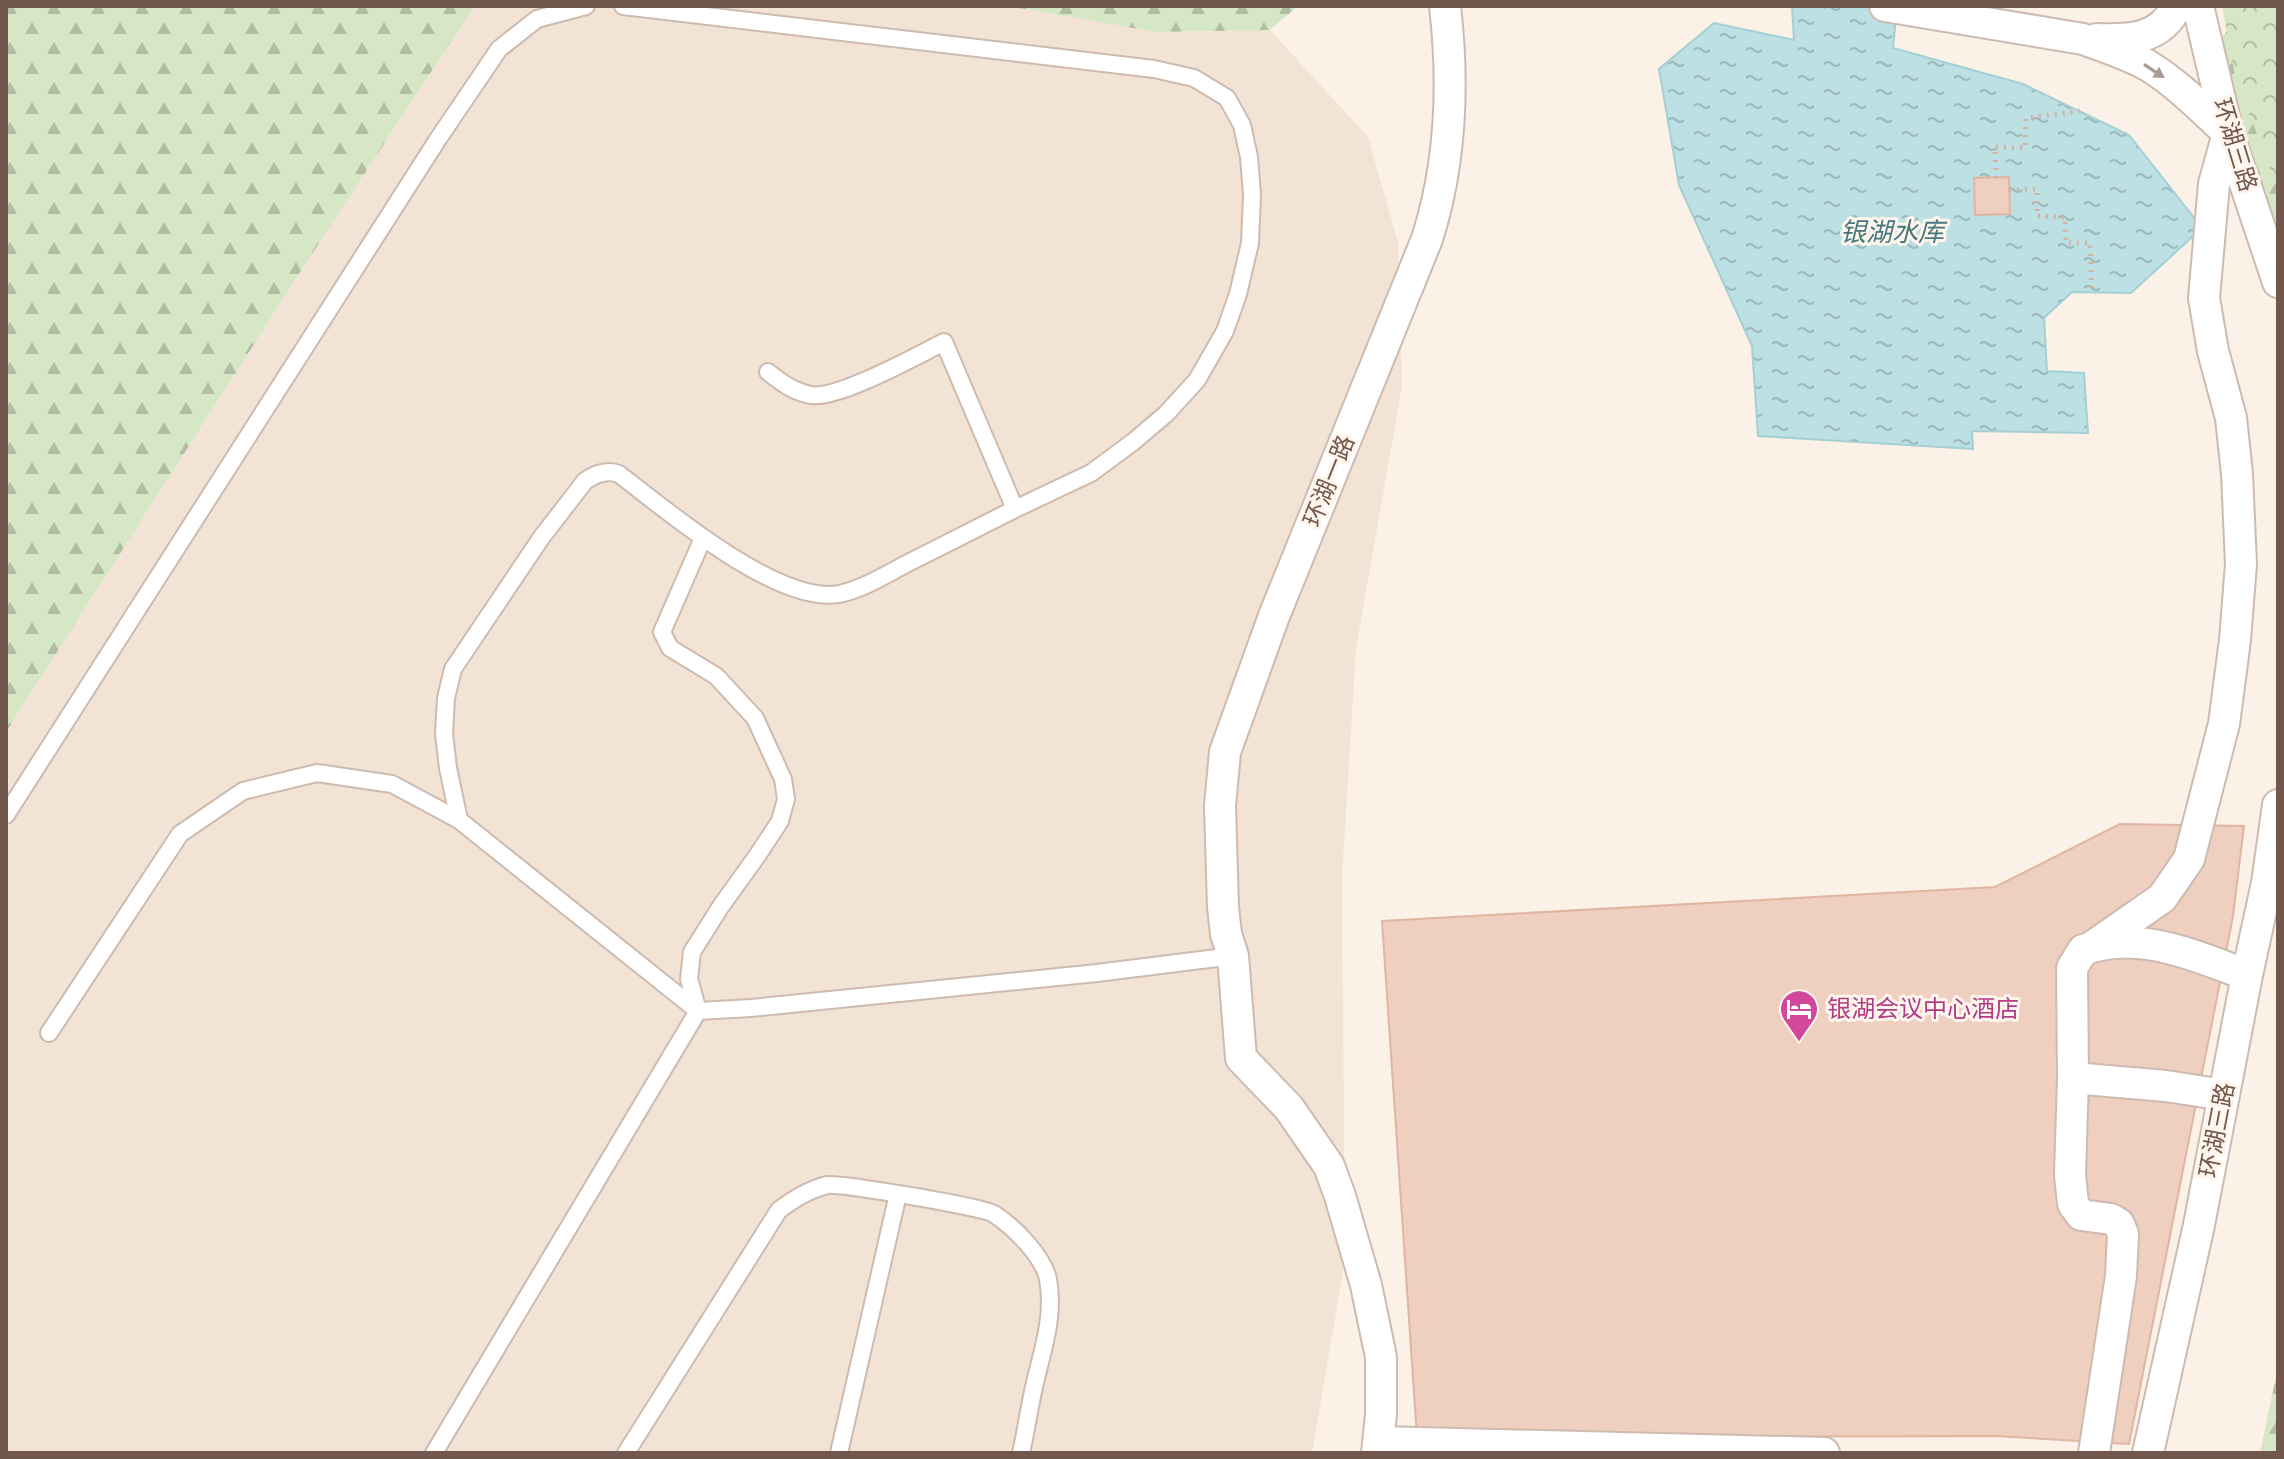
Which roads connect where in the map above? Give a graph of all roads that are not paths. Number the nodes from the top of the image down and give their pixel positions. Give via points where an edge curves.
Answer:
1 (586, 6) edge
2 (623, 6) edge
3 (1445, 6) edge
4 (1885, 6) edge
5 (2177, 6) edge
6 (2198, 6) edge
7 (2083, 39) junction
8 (2228, 133) junction
9 (2278, 282) edge
10 (768, 372) dead end
11 (1015, 509) junction
12 (703, 538) junction
13 (2278, 805) edge
14 (6, 815) edge
15 (459, 820) junction
16 (2093, 946) junction
17 (1233, 956) junction
18 (2247, 975) junction
19 (698, 1011) junction
20 (49, 1033) dead end
21 (2073, 1078) junction
22 (2224, 1095) junction
23 (898, 1194) junction
24 (1378, 1447) edge
25 (434, 1453) edge
26 (626, 1453) edge
27 (839, 1453) edge
28 (1021, 1453) edge
29 (1824, 1453) edge
30 (2094, 1453) edge
31 (2148, 1453) edge

1 - 14 lane via 537,19 499,49
2 - 11 lane via 1154,69 1194,78 1227,98 1242,125 1252,195 1250,243 1225,331 1197,380 1133,442 1091,473
3 - 17 street, 环湖一路 via 1449,110 1435,216 1225,752 1221,850 1225,921
4 - 7 street
5 - 7 street via 2161,25 2133,40
6 - 8 street, 环湖三路
7 -> 8 street via 2146,65
8 - 9 street, 环湖三路
8 - 16 street via 2214,184 2204,298 2231,418 2237,474 2241,564 2224,724 2189,859 2162,898
10 - 11 lane via 791,389 815,396 843,390 944,342
11 - 12 lane via 838,594 808,592 782,582
12 - 15 lane via 619,474 602,473 585,481 453,669 444,734
12 - 19 lane via 662,632 670,648 716,676 755,718 783,779 786,799 780,821 692,952 689,979
13 - 18 street, 环湖三路
15 - 19 lane
15 - 20 lane via 377,781 317,773 243,791 180,834
16 - 18 street via 2128,943 2178,949
16 - 21 street via 2083,950 2072,968
17 - 19 lane
17 - 24 street, 环湖一路 via 1241,1058 1289,1108 1329,1166 1350,1226 1381,1357
18 - 22 street, 环湖三路
19 - 25 lane
21 - 22 street
21 - 30 street via 2073,1204 2081,1215 2111,1219 2123,1234
22 - 31 street, 环湖三路
23 - 26 lane via 830,1184 803,1193 779,1210
23 - 27 lane
23 - 28 lane via 992,1212 1018,1233 1048,1277 1050,1323
24 - 29 street

